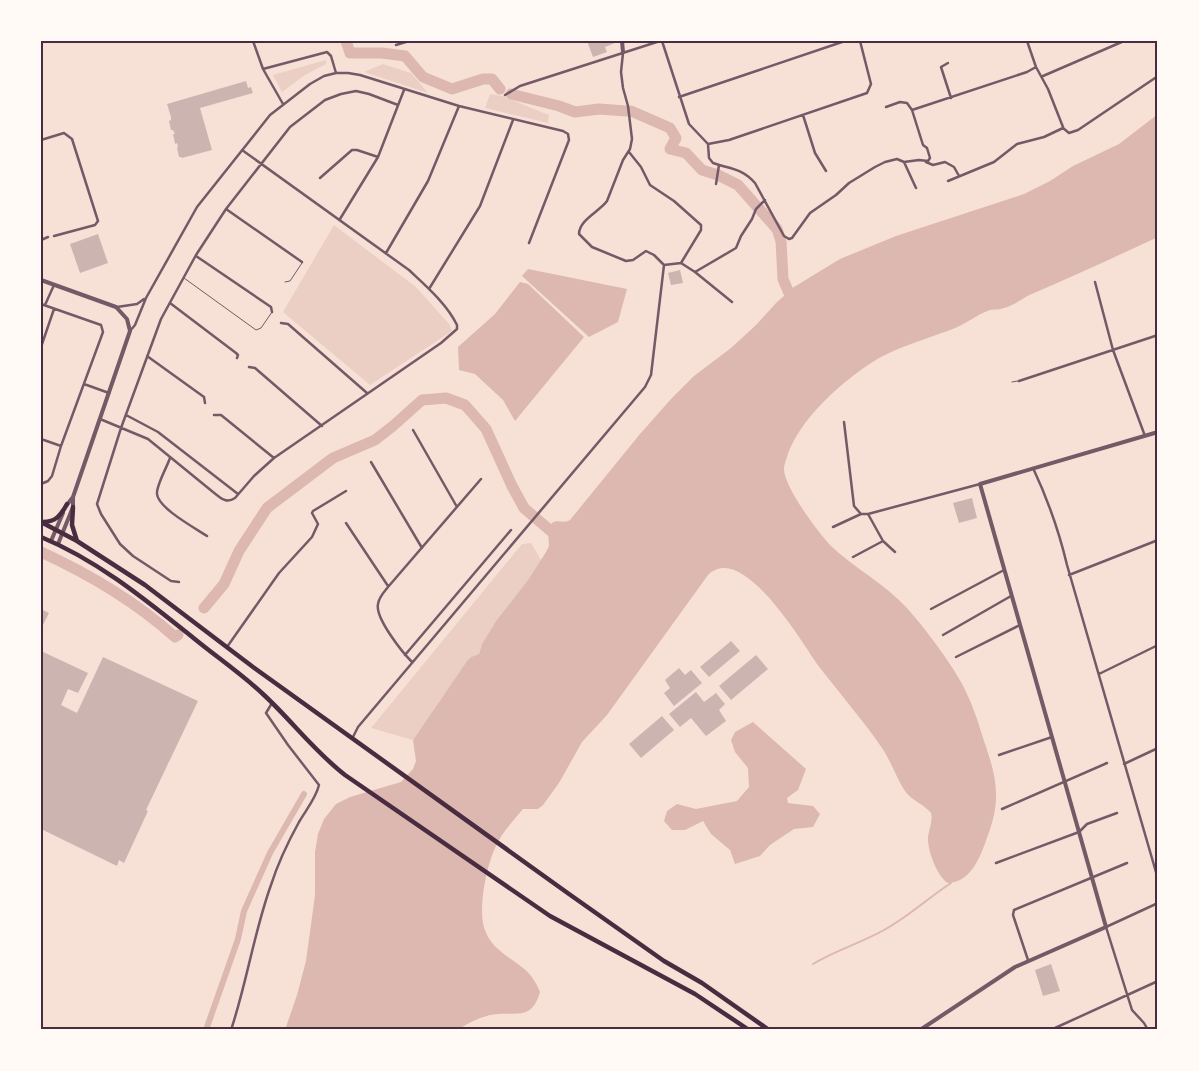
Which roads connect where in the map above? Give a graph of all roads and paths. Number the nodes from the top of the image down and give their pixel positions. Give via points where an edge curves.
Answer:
1 (253, 41) edge
2 (409, 41) edge
3 (622, 41) edge
4 (661, 41) edge
5 (845, 41) edge
6 (860, 41) edge
7 (1027, 41) edge
8 (1124, 41) edge
9 (396, 46) dead end
10 (622, 52) junction
11 (948, 63) dead end
12 (1036, 67) junction
13 (263, 70) junction
14 (336, 73) junction
15 (1042, 76) junction
16 (1158, 76) edge
17 (404, 90) junction
18 (506, 95) dead end
19 (679, 96) junction
20 (951, 98) junction
21 (283, 104) junction
22 (398, 105) junction
23 (459, 106) junction
24 (886, 107) dead end
25 (912, 110) junction
26 (803, 115) junction
27 (513, 120) junction
28 (1063, 128) junction
29 (41, 140) edge
30 (708, 144) junction
31 (242, 150) junction
32 (629, 152) junction
33 (378, 157) junction
34 (924, 161) junction
35 (904, 162) junction
36 (262, 163) junction
37 (719, 165) junction
38 (826, 171) dead end
39 (959, 176) junction
40 (320, 178) dead end
41 (948, 181) dead end
42 (716, 184) dead end
43 (916, 188) dead end
44 (763, 201) junction
45 (226, 209) junction
46 (340, 220) junction
47 (54, 236) dead end
48 (48, 237) dead end
49 (41, 240) edge
50 (529, 243) dead end
51 (386, 252) junction
52 (196, 256) junction
53 (302, 262) joint
54 (681, 263) junction
55 (664, 265) junction
56 (695, 272) junction
57 (184, 278) junction
58 (41, 280) edge
59 (285, 282) dead end
60 (1095, 282) dead end
61 (54, 285) junction
62 (429, 289) junction
63 (146, 298) junction
64 (169, 302) junction
65 (732, 302) dead end
66 (43, 305) edge
67 (116, 307) junction
68 (54, 308) junction
69 (272, 312) joint
70 (281, 323) dead end
71 (130, 331) junction
72 (1158, 335) edge
73 (41, 347) edge
74 (1113, 350) junction
75 (147, 356) junction
76 (237, 358) dead end
77 (249, 367) dead end
78 (1019, 381) joint
79 (1012, 382) dead end
80 (84, 384) junction
81 (109, 393) junction
82 (367, 393) junction
83 (205, 403) dead end
84 (126, 415) junction
85 (214, 415) dead end
86 (100, 419) junction
87 (844, 422) dead end
88 (322, 426) junction
89 (121, 428) junction
90 (413, 430) dead end
91 (1158, 432) edge
92 (1145, 436) junction
93 (41, 439) edge
94 (61, 446) junction
95 (171, 457) junction
96 (274, 458) junction
97 (371, 462) dead end
98 (1033, 468) junction
99 (481, 479) dead end
100 (41, 484) edge
101 (980, 484) junction
102 (346, 491) dead end
103 (238, 494) junction
104 (73, 497) junction
105 (66, 504) junction
106 (457, 507) junction
107 (73, 508) junction
108 (861, 514) junction
109 (868, 514) junction
110 (41, 522) edge
111 (346, 523) dead end
112 (833, 526) dead end
113 (56, 530) junction
114 (511, 530) dead end
115 (63, 533) junction
116 (207, 536) dead end
117 (41, 537) edge
118 (1158, 540) edge
119 (51, 541) junction
120 (77, 541) junction
121 (883, 541) junction
122 (58, 544) junction
123 (422, 548) junction
124 (895, 552) dead end
125 (853, 557) dead end
126 (1004, 570) junction
127 (1069, 575) junction
128 (179, 582) dead end
129 (388, 587) junction
130 (1012, 596) junction
131 (931, 609) dead end
132 (1020, 625) junction
133 (944, 635) dead end
134 (1158, 645) edge
135 (227, 647) junction
136 (405, 655) junction
137 (956, 656) dead end
138 (412, 662) junction
139 (1098, 675) junction
140 (272, 702) junction
141 (1052, 737) junction
142 (352, 738) junction
143 (1158, 748) edge
144 (999, 755) dead end
145 (1107, 763) dead end
146 (1124, 764) junction
147 (1064, 781) junction
148 (1002, 809) dead end
149 (1117, 813) dead end
150 (1079, 832) junction
151 (996, 863) dead end
152 (1127, 863) dead end
153 (1092, 878) junction
154 (1158, 879) edge
155 (1158, 904) edge
156 (1106, 927) junction
157 (1028, 960) junction
158 (1158, 981) edge
159 (1127, 995) junction
160 (1055, 1028) dead end
161 (232, 1030) edge
162 (749, 1030) edge
163 (769, 1030) edge
164 (920, 1030) edge
165 (1148, 1030) edge

1 - 13 street
2 - 9 street
3 - 10 street
4 - 10 street
4 - 19 street
5 - 19 street
6 - 26 street via 870,84 867,93
7 - 12 street
8 - 15 street
10 - 18 street via 520,86
10 - 32 street via 623,88 633,133
11 - 20 street via 941,67
12 - 15 street
12 - 20 street
13 - 14 street via 327,52
13 - 21 street
14 - 17 street via 360,75
14 - 21 street via 310,84
15 - 28 street
16 - 28 street via 1078,130 1069,133
17 - 22 street
17 - 23 street
19 - 30 street via 689,124
20 - 25 street
21 - 31 street
22 - 33 street
22 - 36 street via 356,91 325,100 290,128
23 - 27 street
23 - 51 street via 428,181
24 - 25 street via 904,102
25 - 34 street via 923,145 929,153 930,158
26 - 30 street
26 - 38 street via 815,153
27 - 50 street via 562,131 568,134 569,140
27 - 62 street via 480,206
28 - 39 street via 1017,144 994,162
29 - 47 street via 64,133 72,138 98,221 95,225
30 - 37 street via 710,161
31 - 36 street
31 - 63 street via 197,207
32 - 54 street via 650,185 701,225
32 - 55 street via 607,201 581,226 580,234 592,247 626,261 646,251
33 - 40 street via 352,150
33 - 46 street
34 - 35 street
34 - 39 street via 933,165 945,162
35 - 43 street
35 - 44 street via 897,159 884,162 849,183 810,213 789,239
36 - 45 street
36 - 46 street
37 - 42 street
37 - 44 street via 746,173 755,182
39 - 41 street
44 - 56 street via 736,248
45 - 52 street
45 - 53 street
46 - 51 street
48 - 49 street
51 - 62 street
52 - 57 street
52 - 69 street via 271,307
53 - 59 lane via 290,281
54 - 55 street
54 - 56 street
55 - 138 street via 648,382
56 - 65 street
57 - 64 street
57 - 69 lane via 256,330
58 - 61 street
60 - 74 street
61 - 66 street
61 - 67 street
62 - 82 street via 457,329
63 - 67 street via 137,304
63 - 71 street
64 - 75 street
64 - 76 street via 236,353
66 - 68 street
67 - 71 street via 127,319
68 - 73 street
68 - 80 street via 100,325 103,332
70 - 82 street via 288,324
71 - 81 street
72 - 74 street
74 - 78 street
74 - 92 street
75 - 83 street via 204,397
75 - 84 street
77 - 88 street via 255,368
78 - 79 lane
80 - 81 street
80 - 94 street
81 - 86 street
82 - 88 street
84 - 89 street
84 - 103 street via 158,432
85 - 96 street via 221,415
86 - 89 street
86 - 104 street
87 - 108 street via 854,506
88 - 96 street
89 - 95 street via 148,438
89 - 128 street via 98,499 98,509 129,553 171,581
90 - 106 street
91 - 92 street
92 - 98 street
93 - 94 street
94 - 100 street via 52,476
95 - 103 street via 224,500 233,500
95 - 116 street via 157,491 158,500
96 - 103 street
97 - 123 street
98 - 101 street
98 - 127 street via 1052,513
99 - 106 street
101 - 109 street
101 - 126 street
102 - 135 street via 312,513 318,524 312,537 279,573
104 - 105 street
104 - 107 street
105 - 110 main road via 54,520
105 - 113 street
106 - 123 street
107 - 115 street
107 - 120 main road via 72,525
108 - 109 street
108 - 112 street
109 - 121 street
110 - 113 main road
111 - 129 street
113 - 115 main road
113 - 119 street
114 - 136 street
115 - 120 main road
115 - 122 street
117 - 119 main road
118 - 127 street
119 - 122 main road
120 - 135 main road via 119,567
121 - 124 street
121 - 125 street
122 - 140 main road via 113,576
123 - 129 street
126 - 130 street
126 - 131 street
127 - 139 street
129 - 136 street via 380,597 379,616
130 - 132 street
130 - 133 street
132 - 137 street
132 - 141 street
134 - 139 street
135 - 142 main road
136 - 138 street
138 - 142 street
139 - 146 street
140 - 161 street via 266,713 319,785 270,886
140 - 162 main road via 314,748 345,775 550,916 695,994
141 - 144 street
141 - 147 street
142 - 163 main road via 664,961
143 - 146 street
145 - 147 street
146 - 154 street
147 - 148 street
147 - 150 street
149 - 150 street via 1087,824
150 - 151 street
150 - 153 street
152 - 153 street
153 - 156 street
153 - 157 street via 1014,910
155 - 156 street
156 - 157 street
156 - 159 street
157 - 164 street
158 - 159 street
159 - 160 street
159 - 165 street via 1133,1012

